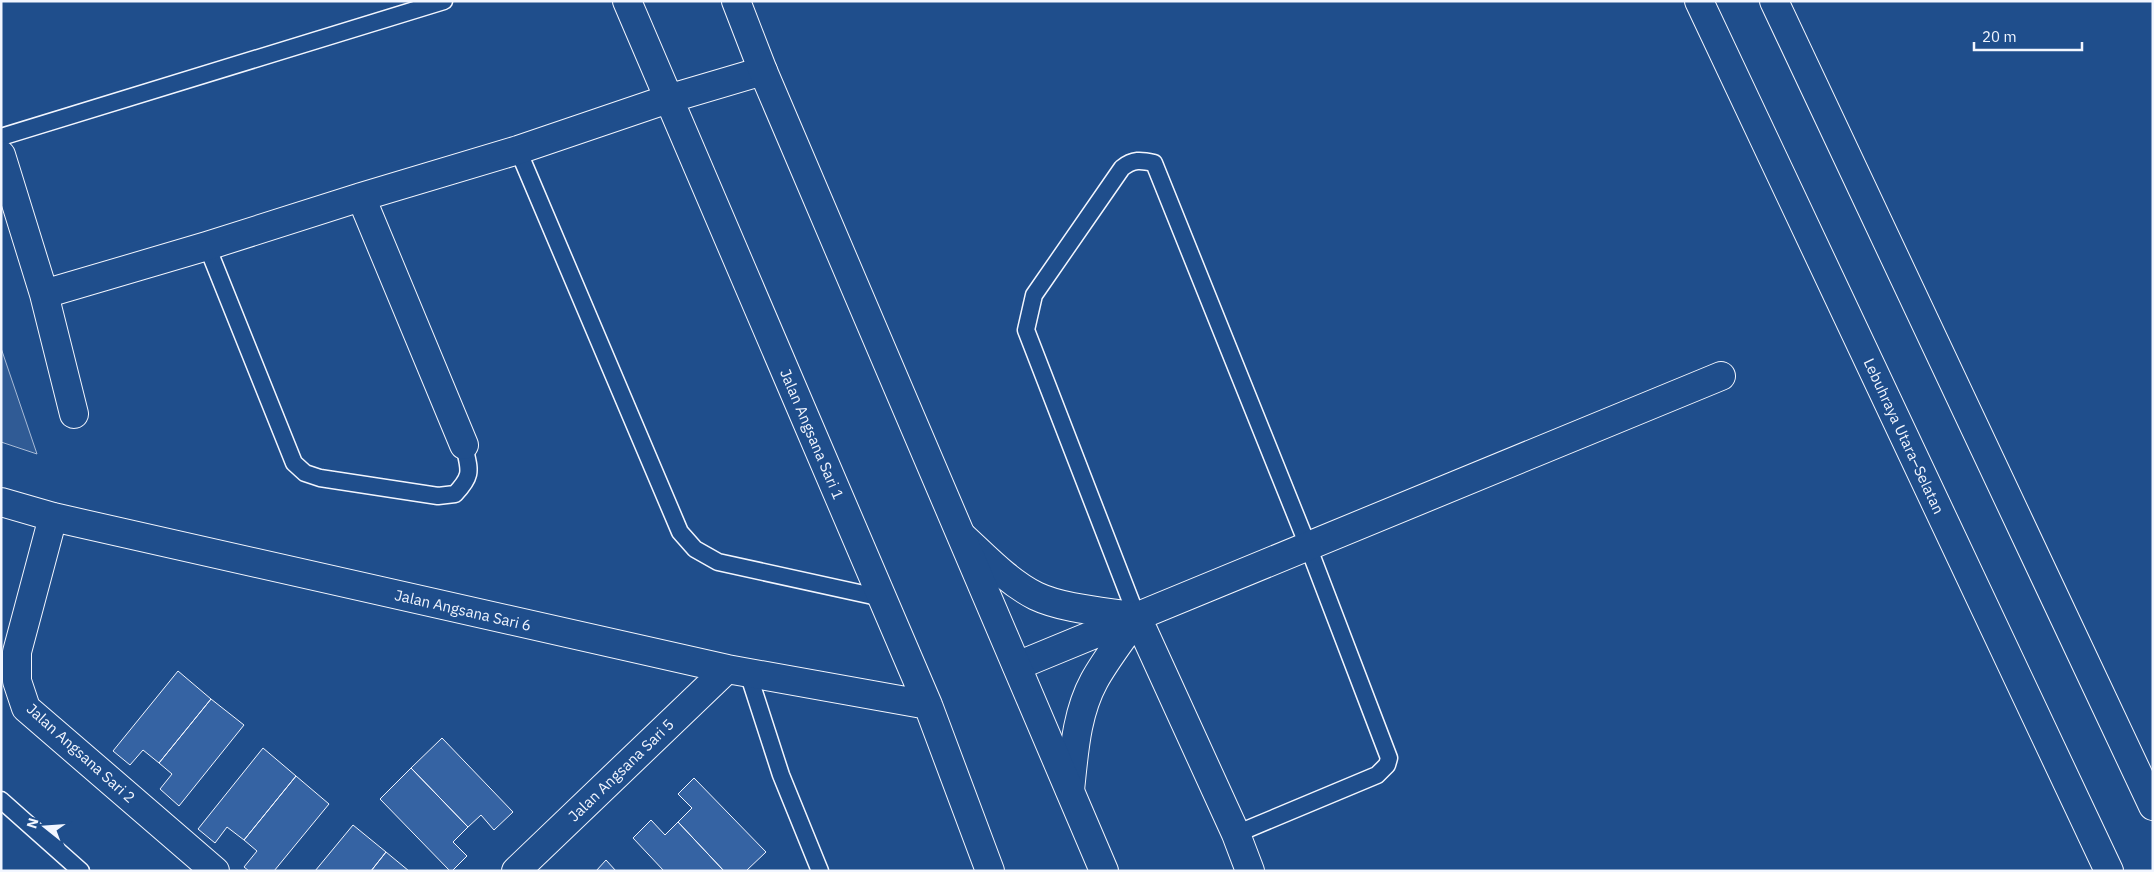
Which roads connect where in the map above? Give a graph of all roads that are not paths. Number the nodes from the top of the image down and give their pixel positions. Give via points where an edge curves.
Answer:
1 (444, 1) edge
2 (626, 1) edge
3 (736, 1) edge
4 (1699, 1) edge
5 (1774, 1) edge
6 (763, 71) junction
7 (668, 99) junction
8 (1, 137) edge
9 (518, 150) junction
10 (1, 155) edge
11 (361, 197) junction
12 (207, 246) junction
13 (44, 294) junction
14 (1721, 376) dead end
15 (74, 414) dead end
16 (464, 445) joint
17 (1, 502) edge
18 (53, 517) junction
19 (962, 536) junction
20 (1308, 546) junction
21 (882, 598) junction
22 (1137, 617) junction
23 (1017, 666) junction
24 (737, 671) junction
25 (928, 705) junction
26 (1070, 790) junction
27 (1, 800) edge
28 (2153, 806) edge
29 (1236, 834) junction
30 (81, 871) edge
31 (215, 871) edge
32 (516, 871) edge
33 (820, 871) edge
34 (990, 871) edge
35 (1104, 871) edge
36 (1250, 871) edge
37 (2109, 871) edge

1 - 8 lane
2 - 7 main road, Jalan Angsana Sari 1
3 - 6 main road
4 - 37 main road, Lebuhraya Utara–Selatan
5 - 28 main road
6 - 7 main road
6 - 19 main road
7 - 9 main road
7 - 21 main road, Jalan Angsana Sari 1
9 - 11 main road
9 - 21 lane via 680,532 695,549 718,562
10 - 13 main road
11 - 12 main road
11 - 16 main road
12 - 13 main road
12 - 16 lane via 294,463 305,473 438,496 455,494 466,483 469,473
13 - 15 main road
14 - 20 main road
17 - 18 main road, Jalan Angsana Sari 6
18 - 24 main road, Jalan Angsana Sari 6
18 - 31 main road, Jalan Angsana Sari 2 via 17,652 17,681 26,708
19 - 22 main road via 1010,580 1037,597
19 - 23 main road
20 - 22 main road
20 - 22 lane via 1154,163 1129,162 1034,294 1026,330
20 - 29 lane via 1389,758 1377,775
21 - 25 main road, Jalan Angsana Sari 1
22 - 23 main road
22 - 26 main road via 1094,681 1086,701 1077,730
22 - 29 main road
23 - 26 main road
24 - 25 main road, Jalan Angsana Sari 6
24 - 32 main road, Jalan Angsana Sari 5
24 - 33 lane
25 - 34 main road, Jalan Angsana Sari 1
26 - 35 main road
27 - 30 lane
29 - 36 main road

